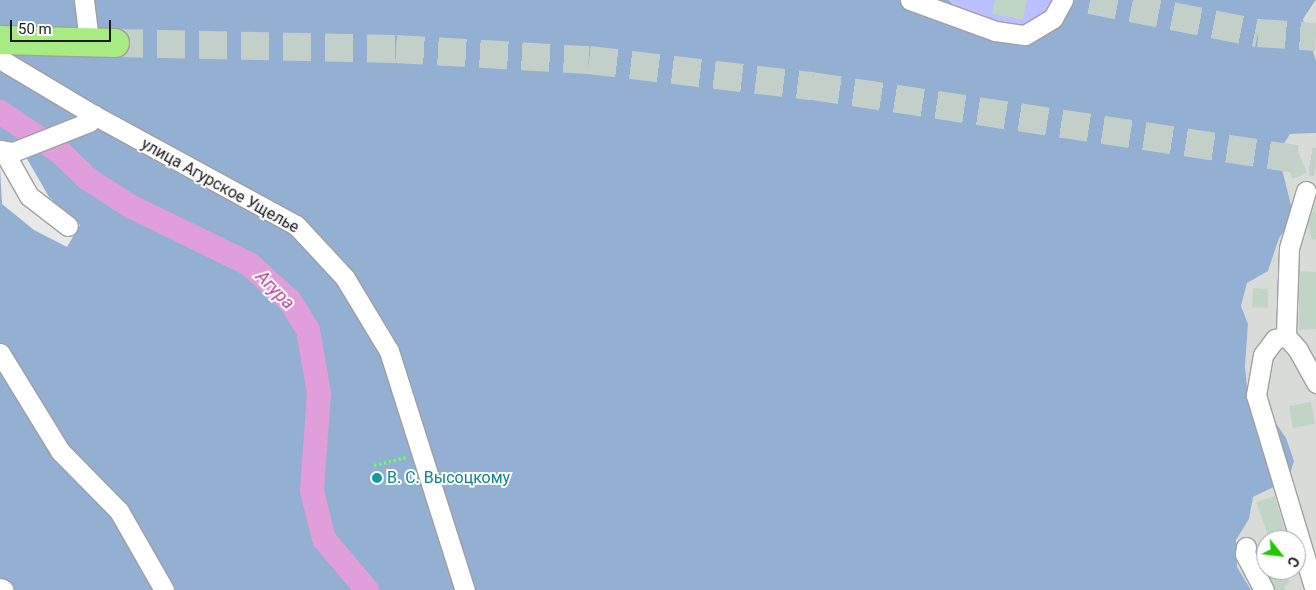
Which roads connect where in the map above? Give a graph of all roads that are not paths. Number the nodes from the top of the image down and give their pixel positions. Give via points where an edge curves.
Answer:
1 (84, 0) edge
2 (910, 0) edge
3 (1063, 0) edge
4 (0, 40) edge
5 (102, 42) joint
6 (0, 59) edge
7 (94, 115) junction
8 (6, 151) edge
9 (1306, 191) dead end
10 (68, 226) dead end
11 (1286, 336) junction
12 (0, 353) edge
13 (1316, 383) edge
14 (1246, 547) dead end
15 (0, 588) edge
16 (4, 590) edge
17 (164, 590) edge
18 (465, 590) edge
19 (1264, 590) edge
20 (1315, 590) edge

1 - 5 street
2 - 3 street via 995,31 1025,35 1053,18
4 - 5 highway
6 - 7 street, улица Агурское Ущелье
7 - 8 street via 89,122
7 - 18 street, улица Агурское Ущелье via 296,225 345,278 389,351
8 - 10 street via 28,196
9 - 11 street via 1289,248
11 - 13 street via 1298,350
11 - 20 street via 1275,339 1263,355 1256,395
12 - 17 street via 60,450 119,511
14 - 19 street via 1245,554
15 - 16 street

